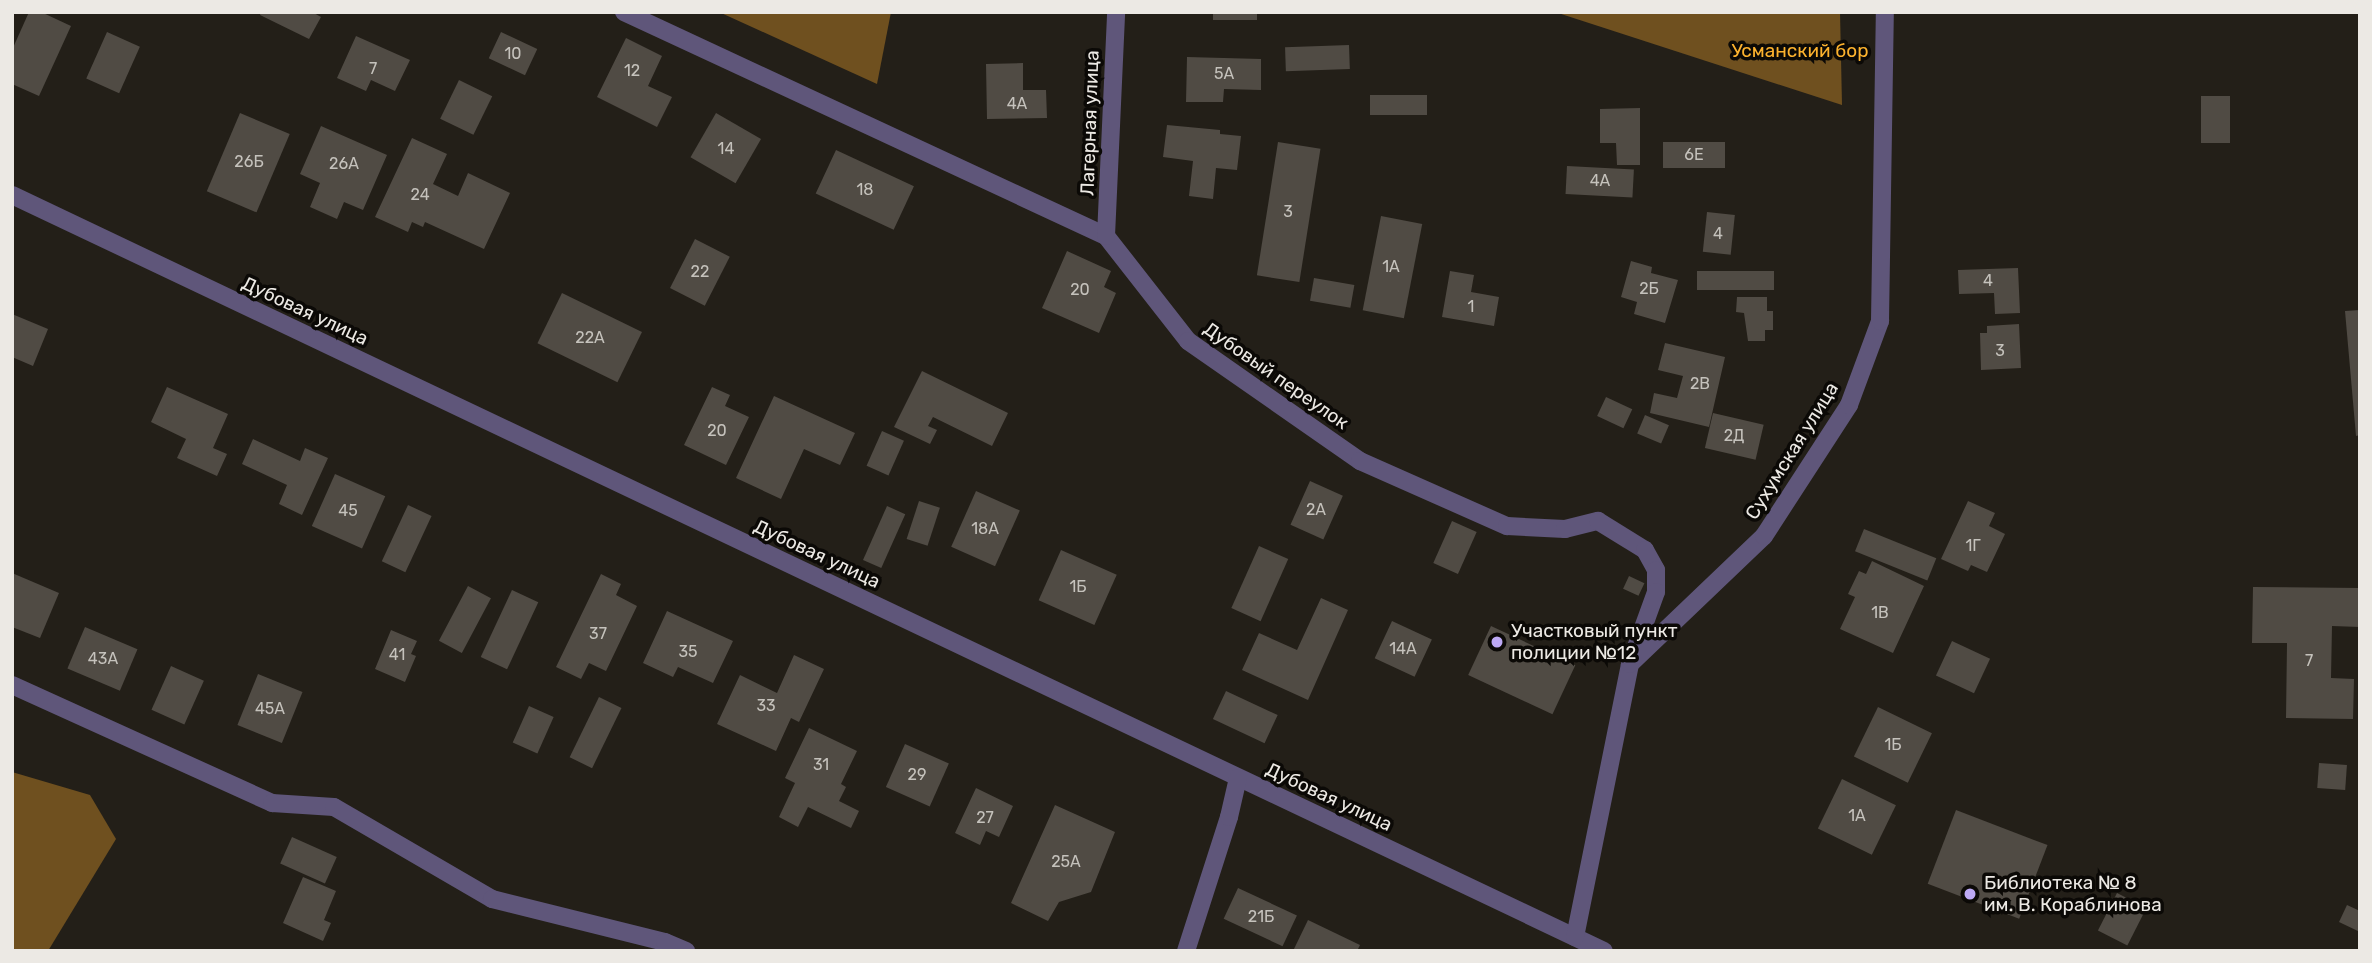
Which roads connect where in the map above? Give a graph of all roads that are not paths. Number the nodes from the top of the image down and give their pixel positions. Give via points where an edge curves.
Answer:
1 (624, 12) edge
2 (1115, 12) edge
3 (1885, 12) edge
4 (12, 195) edge
5 (1106, 236) junction
6 (1630, 664) junction
7 (12, 685) edge
8 (1238, 778) junction
9 (1575, 937) junction
10 (686, 951) edge
11 (1186, 951) edge
12 (1604, 951) edge

1 - 5 street, Дубовый переулок
2 - 5 street, Лагерная улица
3 - 6 street, Сухумская улица via 1880,321 1849,405 1764,536
4 - 8 street, Дубовая улица
5 - 6 street, Дубовый переулок via 1188,341 1360,460 1507,526 1565,529 1598,522 1645,550 1656,570 1656,592
6 - 9 street
7 - 10 street via 272,803 334,807 492,899
8 - 9 street, Дубовая улица
8 - 11 street
9 - 12 street, Дубовая улица

